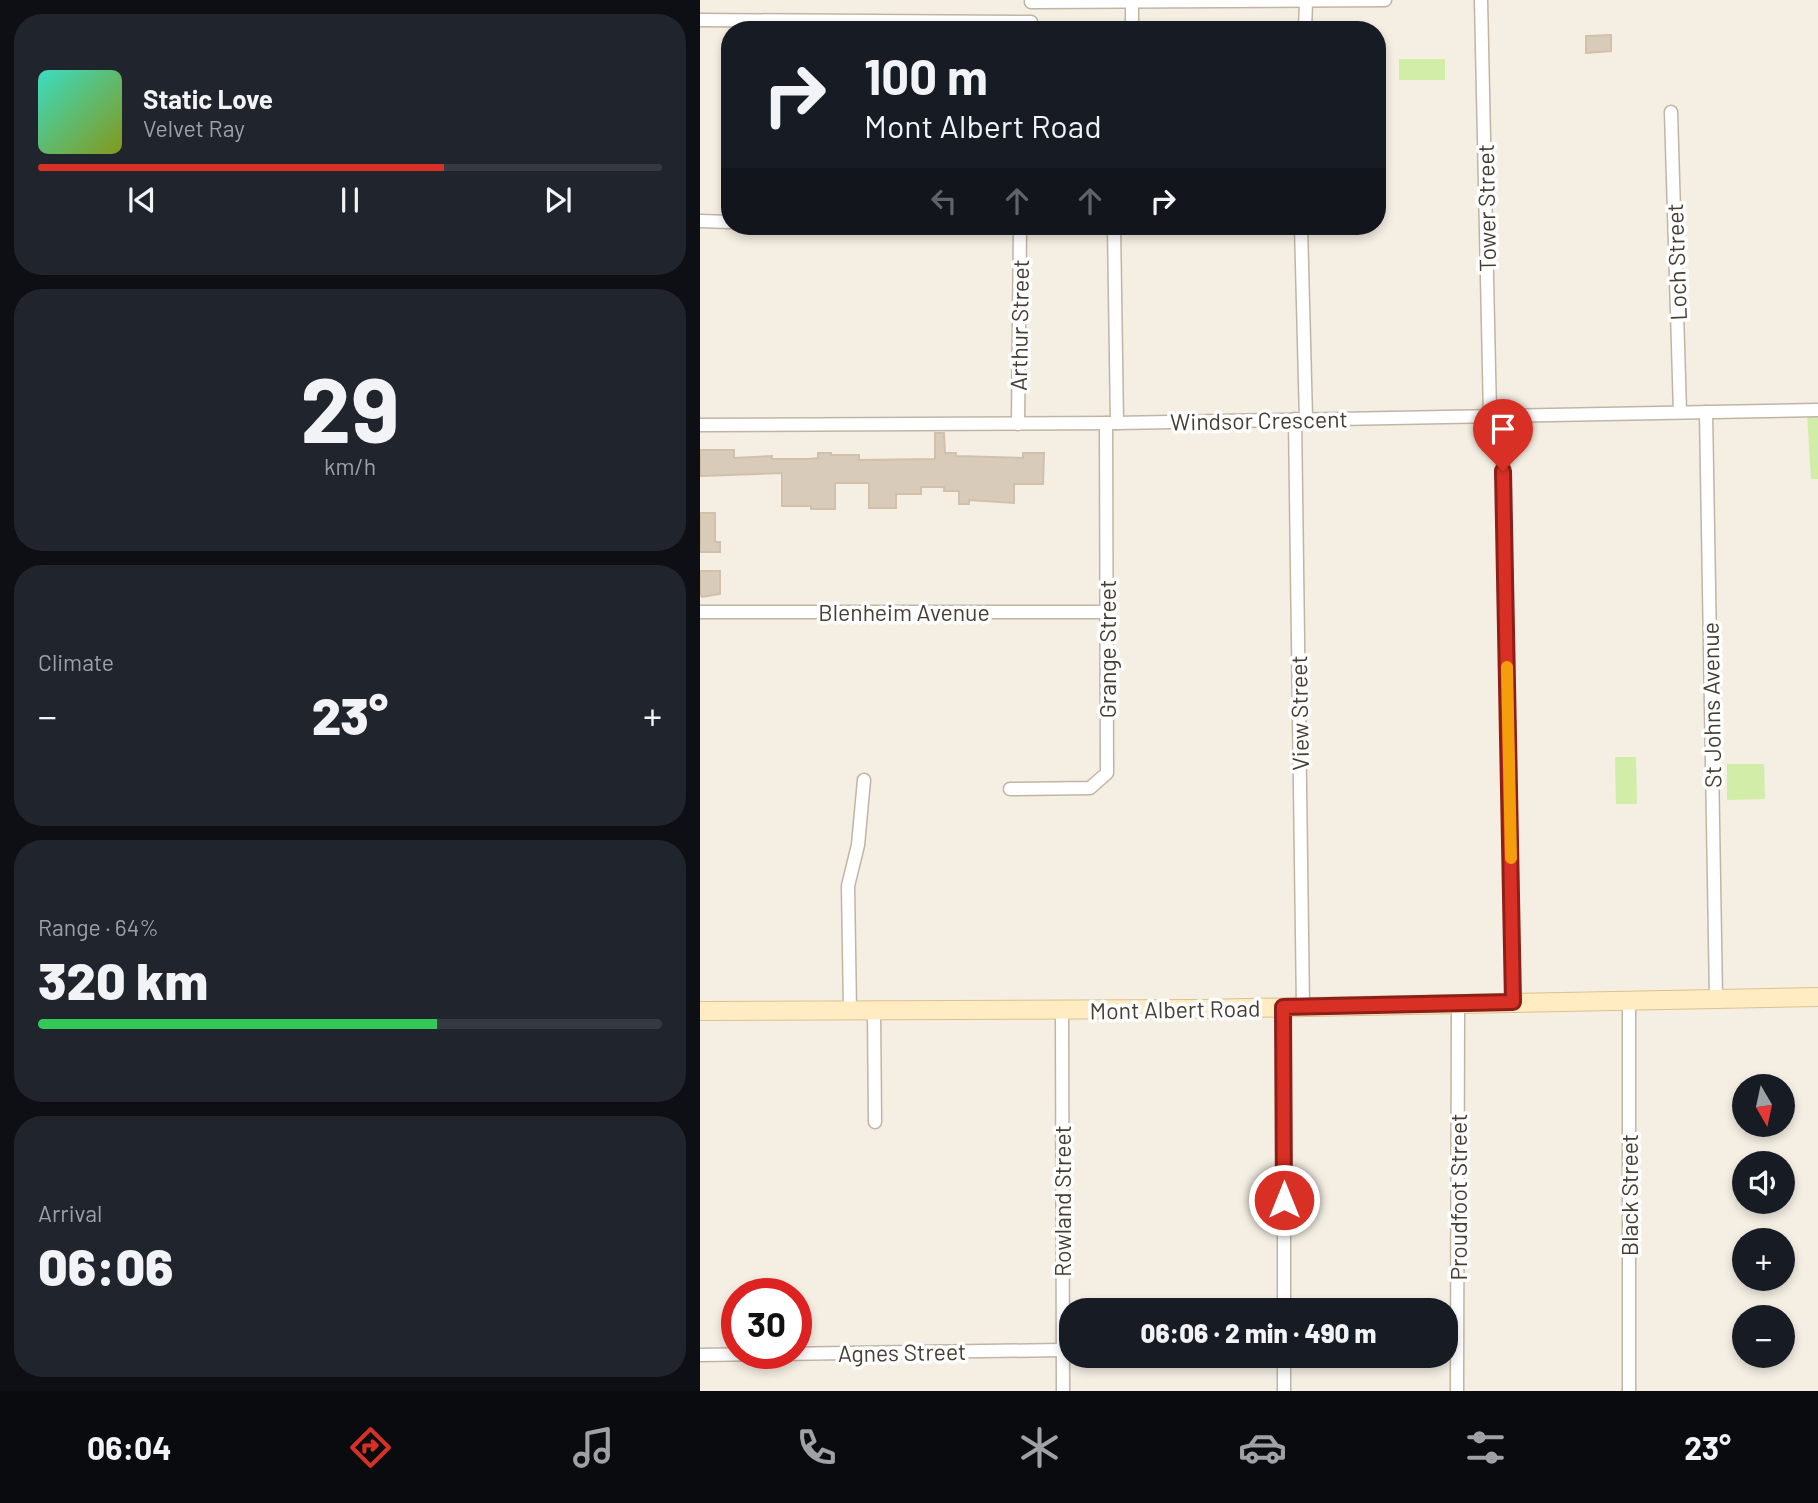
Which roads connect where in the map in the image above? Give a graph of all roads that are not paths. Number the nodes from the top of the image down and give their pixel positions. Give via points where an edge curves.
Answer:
1 (1385, 0) edge
2 (1481, 0) edge
3 (1031, 1) edge
4 (1306, 1) edge
5 (1132, 3) junction
6 (700, 20) edge
7 (755, 21) edge
8 (1031, 21) edge
9 (1132, 21) edge
10 (1306, 21) edge
11 (1671, 113) dead end
12 (700, 222) edge
13 (721, 222) edge
14 (1020, 235) edge
15 (1114, 235) edge
16 (1301, 235) edge
17 (1818, 410) edge
18 (1680, 412) junction
19 (1706, 412) junction
20 (1496, 415) junction
21 (1300, 419) junction
22 (1112, 423) junction
23 (1018, 424) junction
24 (700, 425) edge
25 (700, 612) edge
26 (1107, 612) junction
27 (864, 780) dead end
28 (1010, 789) dead end
29 (1818, 997) edge
30 (1716, 998) junction
31 (1629, 1000) junction
32 (1513, 1002) junction
33 (1458, 1003) junction
34 (1283, 1007) junction
35 (1303, 1007) junction
36 (1062, 1010) junction
37 (700, 1011) edge
38 (850, 1011) junction
39 (874, 1011) junction
40 (875, 1122) dead end
41 (1062, 1298) edge
42 (1284, 1298) edge
43 (1059, 1350) edge
44 (700, 1355) edge
45 (1062, 1368) edge
46 (1284, 1368) edge
47 (1063, 1391) edge
48 (1284, 1391) edge
49 (1457, 1391) edge
50 (1629, 1391) edge

1 - 4 street
2 - 20 street, Tower Street
3 - 5 street
3 - 8 street
4 - 5 street
4 - 10 street
5 - 9 street
6 - 7 street
11 - 18 street, Loch Street
12 - 13 street
14 - 23 street, Arthur Street
15 - 22 street, Grange Street
16 - 21 street, View Street
17 - 19 street, Windsor Crescent
18 - 19 street, Windsor Crescent
18 - 20 street, Windsor Crescent
19 - 30 street, St Johns Avenue
20 - 21 street, Windsor Crescent
20 - 32 street, Tower Street
21 - 22 street, Windsor Crescent
21 - 35 street, View Street
22 - 23 street, Windsor Crescent
22 - 26 street, Grange Street
23 - 24 street, Windsor Crescent
25 - 26 street, Blenheim Avenue
26 - 28 street, Grange Street via 1107,773 1090,788
27 - 38 street via 858,845 848,886
29 - 30 main road, Mont Albert Road
30 - 31 main road, Mont Albert Road
31 - 32 main road, Mont Albert Road
31 - 50 street, Black Street
32 - 33 main road, Mont Albert Road
33 - 35 main road, Mont Albert Road
33 - 49 street, Proudfoot Street
34 - 35 main road, Mont Albert Road
34 - 36 main road, Mont Albert Road
34 - 42 street
36 - 39 main road, Mont Albert Road
36 - 41 street, Rowland Street
37 - 38 main road, Mont Albert Road
38 - 39 main road, Mont Albert Road
39 - 40 street
43 - 44 street, Agnes Street
45 - 47 street, Rowland Street
46 - 48 street

